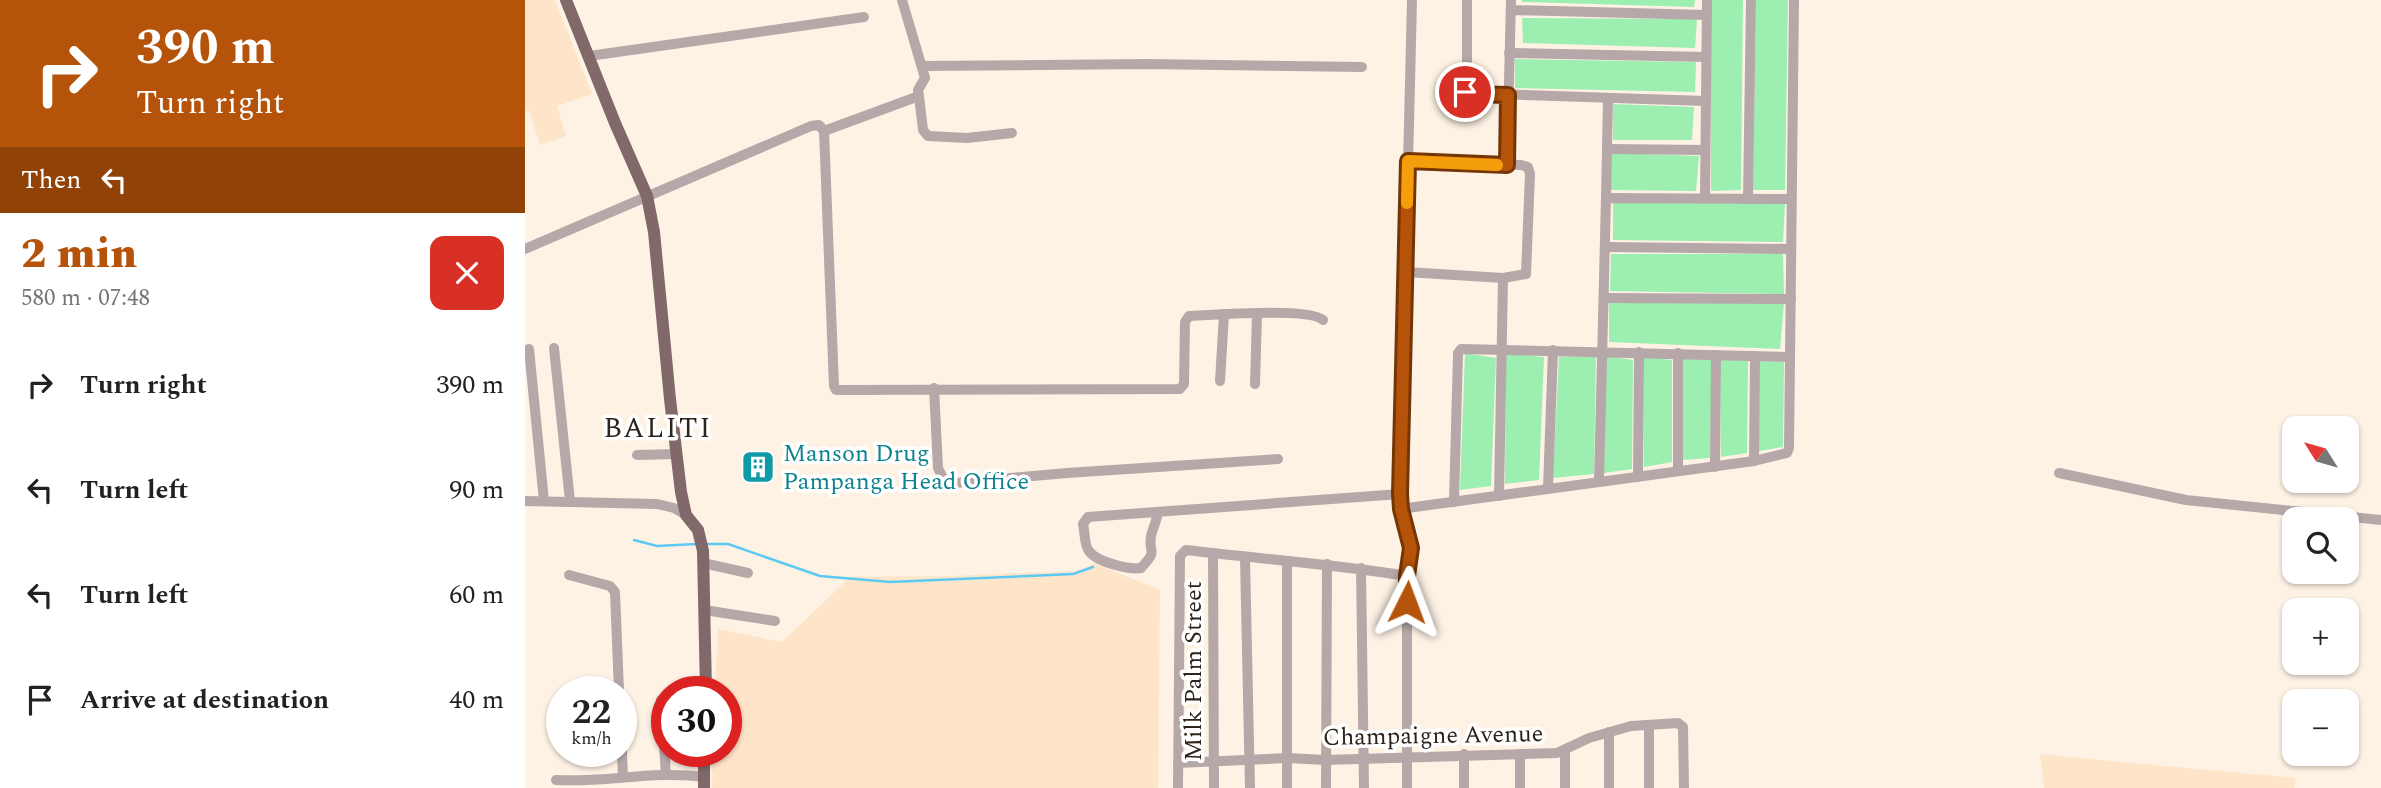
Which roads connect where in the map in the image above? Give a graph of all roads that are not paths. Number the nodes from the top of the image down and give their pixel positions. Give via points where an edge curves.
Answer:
1 (566, 0) edge
2 (902, 0) edge
3 (1412, 0) edge
4 (1468, 0) edge
5 (1707, 0) edge
6 (1751, 0) edge
7 (1794, 0) edge
8 (1511, 5) edge
9 (1707, 15) junction
10 (864, 17) dead end
11 (1509, 53) junction
12 (589, 56) junction
13 (1706, 57) junction
14 (922, 66) junction
15 (1362, 67) dead end
16 (1508, 95) junction
17 (919, 96) junction
18 (1608, 98) junction
19 (1705, 101) junction
20 (824, 131) junction
21 (1012, 133) dead end
22 (1607, 149) junction
23 (1705, 150) junction
24 (1408, 161) junction
25 (1507, 165) junction
26 (647, 196) junction
27 (1607, 198) junction
28 (1705, 199) junction
29 (1748, 199) junction
30 (1791, 199) junction
31 (1606, 247) junction
32 (525, 249) edge
33 (1791, 249) junction
34 (1406, 272) junction
35 (1503, 278) junction
36 (1604, 298) junction
37 (1791, 299) junction
38 (1224, 314) junction
39 (1257, 314) junction
40 (1323, 320) dead end
41 (554, 348) dead end
42 (529, 349) dead end
43 (1500, 349) junction
44 (1553, 350) junction
45 (1603, 351) junction
46 (1639, 352) junction
47 (1678, 353) junction
48 (1716, 355) junction
49 (1755, 356) junction
50 (1790, 357) junction
51 (1220, 381) dead end
52 (1255, 384) dead end
53 (934, 388) junction
54 (637, 454) dead end
55 (676, 454) junction
56 (1278, 459) dead end
57 (1753, 461) junction
58 (1716, 467) junction
59 (1678, 471) junction
60 (2059, 472) dead end
61 (1638, 477) junction
62 (1599, 481) junction
63 (1548, 488) junction
64 (1400, 494) junction
65 (1499, 496) junction
66 (525, 501) edge
67 (544, 501) junction
68 (571, 501) junction
69 (1454, 502) junction
70 (1401, 509) junction
71 (1158, 512) junction
72 (686, 515) junction
73 (2381, 520) edge
74 (1213, 553) junction
75 (703, 557) junction
76 (1245, 558) junction
77 (1287, 561) junction
78 (1327, 564) junction
79 (1361, 568) junction
80 (748, 573) dead end
81 (569, 575) dead end
82 (1407, 576) junction
83 (704, 610) junction
84 (775, 621) dead end
85 (618, 676) edge
86 (706, 676) edge
87 (1649, 725) junction
88 (1609, 732) junction
89 (1565, 750) junction
90 (1464, 754) junction
91 (1520, 754) junction
92 (1406, 755) junction
93 (1363, 757) junction
94 (1288, 758) junction
95 (1250, 759) junction
96 (1325, 760) junction
97 (1214, 761) junction
98 (1178, 763) junction
99 (623, 767) edge
100 (665, 767) edge
101 (666, 775) junction
102 (623, 777) junction
103 (556, 780) dead end
104 (704, 782) edge
105 (1178, 788) edge
106 (1214, 788) edge
107 (1250, 788) edge
108 (1287, 788) edge
109 (1326, 788) edge
110 (1364, 788) edge
111 (1406, 788) edge
112 (1464, 788) edge
113 (1520, 788) edge
114 (1565, 788) edge
115 (1609, 788) edge
116 (1649, 788) edge
117 (1683, 788) edge

1 - 12 main road
2 - 14 street
3 - 24 street
4 - 16 street via 1465,92
5 - 9 street
6 - 29 street
7 - 30 street
8 - 9 street
8 - 11 street
9 - 13 street
10 - 12 street
11 - 13 street
11 - 16 street
12 - 26 main road
13 - 19 street
14 - 15 street
14 - 17 street via 925,78
16 - 18 street
16 - 25 street
17 - 20 street
17 - 21 street via 923,130 931,137
18 - 19 street
18 - 22 street
19 - 23 street
20 - 26 street via 819,125 811,126
20 - 53 street via 834,388
22 - 23 street
22 - 27 street
23 - 28 street
24 - 25 street
24 - 34 street
25 - 35 street via 1528,167 1530,174 1528,267 1526,274
26 - 32 street
26 - 55 main road
27 - 28 street
27 - 31 street
28 - 29 street
29 - 30 street
30 - 33 street
31 - 33 street
31 - 36 street
33 - 37 street
34 - 35 street
34 - 64 street
35 - 43 street
36 - 37 street
36 - 45 street
37 - 50 street
38 - 39 street
38 - 51 street
38 - 53 street via 1186,319 1184,384 1180,389
39 - 40 street via 1309,314
39 - 52 street
41 - 68 street
42 - 67 street
43 - 44 street
43 - 65 street
43 - 69 street via 1458,351
44 - 45 street
44 - 63 street
45 - 46 street
45 - 62 street
46 - 47 street
46 - 61 street
47 - 48 street
47 - 59 street
48 - 49 street
48 - 58 street
49 - 50 street
49 - 57 street
50 - 57 street via 1789,448 1783,455
53 - 56 street via 938,468 943,478 955,483
54 - 55 street
55 - 72 main road
57 - 58 street
58 - 59 street
59 - 61 street
60 - 73 street via 2186,500
61 - 62 street
62 - 63 street
63 - 65 street
64 - 70 street
64 - 71 street
65 - 69 street
66 - 67 street
67 - 68 street
68 - 72 street via 657,504
69 - 70 street
70 - 82 street via 1411,548
71 - 71 street via 1088,517 1083,524 1087,550 1108,563 1141,568 1154,550 1151,540
72 - 75 main road via 699,533
74 - 76 street
74 - 97 street, Milk Palm Street
74 - 98 street via 1187,550 1180,556
75 - 80 street
75 - 83 main road
76 - 77 street
76 - 95 street
77 - 78 street
77 - 94 street
78 - 79 street
78 - 96 street
79 - 82 street
79 - 93 street
81 - 85 street via 610,586 615,592
82 - 92 street
83 - 84 street
83 - 86 main road
87 - 88 street, Champaigne Avenue
87 - 116 street
87 - 117 street, Champaigne Avenue via 1678,723 1683,727
88 - 89 street, Champaigne Avenue
88 - 115 street
89 - 91 street, Champaigne Avenue
89 - 114 street
90 - 91 street, Champaigne Avenue
90 - 92 street, Champaigne Avenue
90 - 112 street
91 - 113 street
92 - 93 street, Champaigne Avenue
92 - 111 street
93 - 96 street, Champaigne Avenue
93 - 110 street
94 - 95 street, Champaigne Avenue
94 - 96 street, Champaigne Avenue
94 - 108 street
95 - 97 street, Champaigne Avenue
95 - 107 street
96 - 109 street
97 - 98 street, Champaigne Avenue
97 - 106 street, Milk Palm Street
98 - 105 street
99 - 102 street
100 - 101 street
101 - 102 street
101 - 104 street
102 - 103 street

